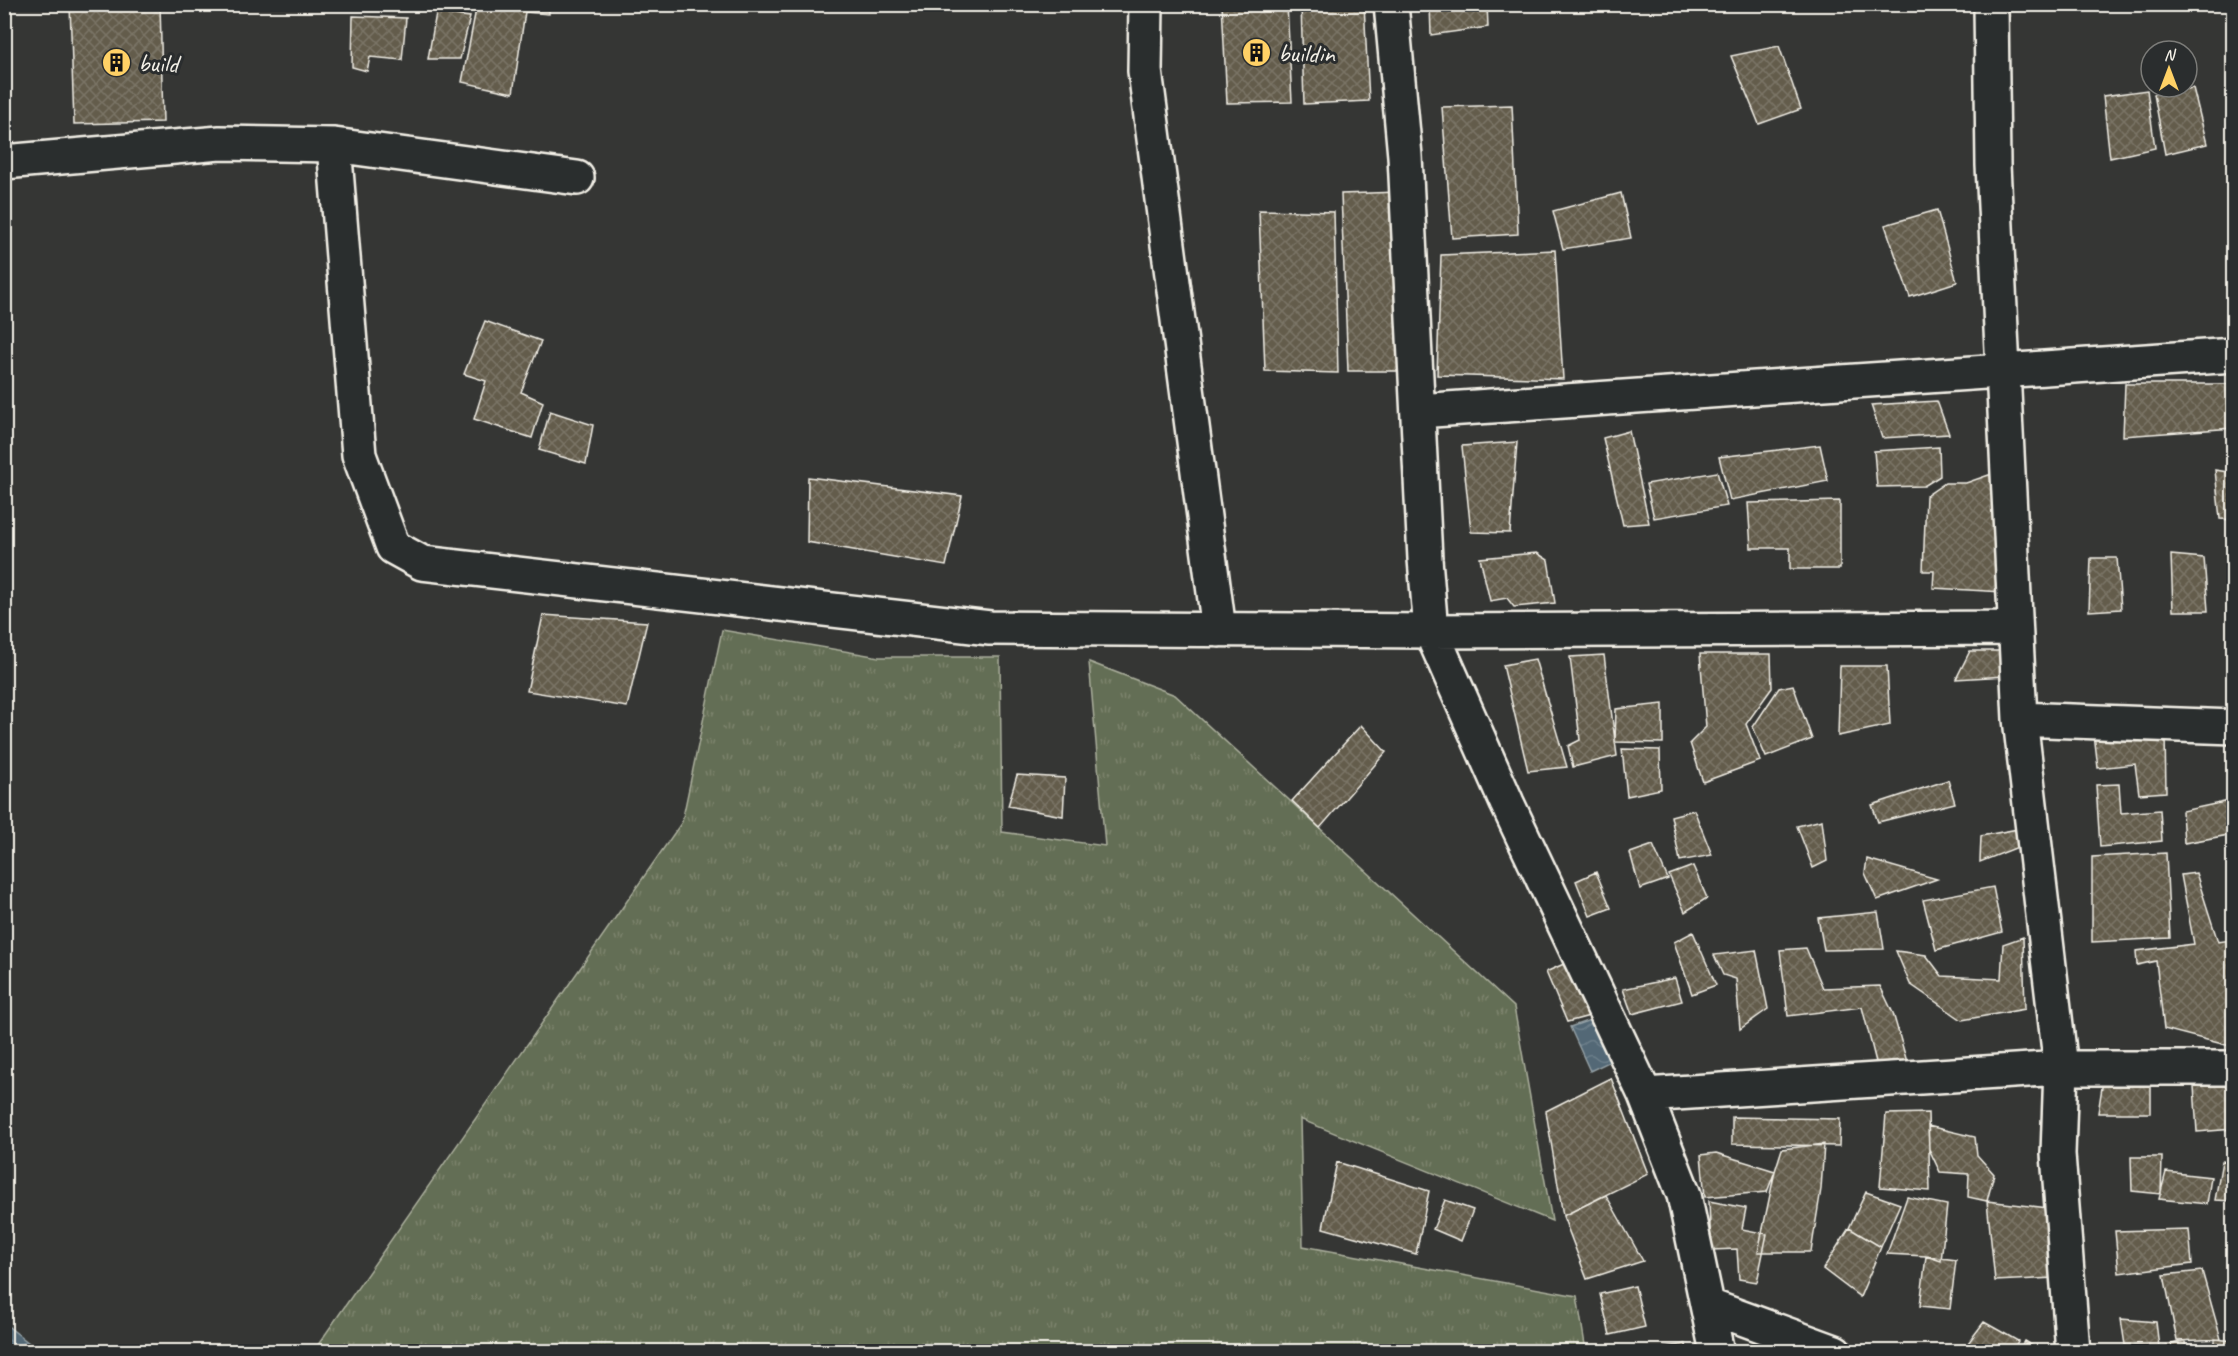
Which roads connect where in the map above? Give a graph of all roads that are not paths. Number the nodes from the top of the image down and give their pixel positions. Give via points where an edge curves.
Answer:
1 (1146, 4) edge
2 (1391, 4) edge
3 (1991, 4) edge
4 (334, 145) junction
5 (4, 162) edge
6 (577, 178) dead end
7 (2234, 355) edge
8 (2004, 371) junction
9 (1418, 411) junction
10 (2015, 628) junction
11 (1219, 630) junction
12 (1431, 631) junction
13 (2020, 719) junction
14 (2234, 727) edge
15 (2061, 1068) junction
16 (2234, 1068) edge
17 (1645, 1095) junction
18 (1709, 1306) junction
19 (1717, 1352) edge
20 (1835, 1352) edge
21 (2073, 1352) edge

1 - 11 street via 1145,71
2 - 9 street via 1405,156
3 - 8 street via 1993,165
4 - 5 street via 220,143
4 - 6 street
4 - 11 street via 359,455 393,547 422,563 990,628
7 - 8 street
8 - 9 street
8 - 10 street
9 - 12 street
10 - 12 street
10 - 13 street
11 - 12 street
12 - 17 street via 1507,803
13 - 14 street
13 - 15 street
15 - 16 street
15 - 17 street
15 - 21 street via 2058,1154
17 - 18 street via 1684,1195
18 - 19 street
18 - 20 street

